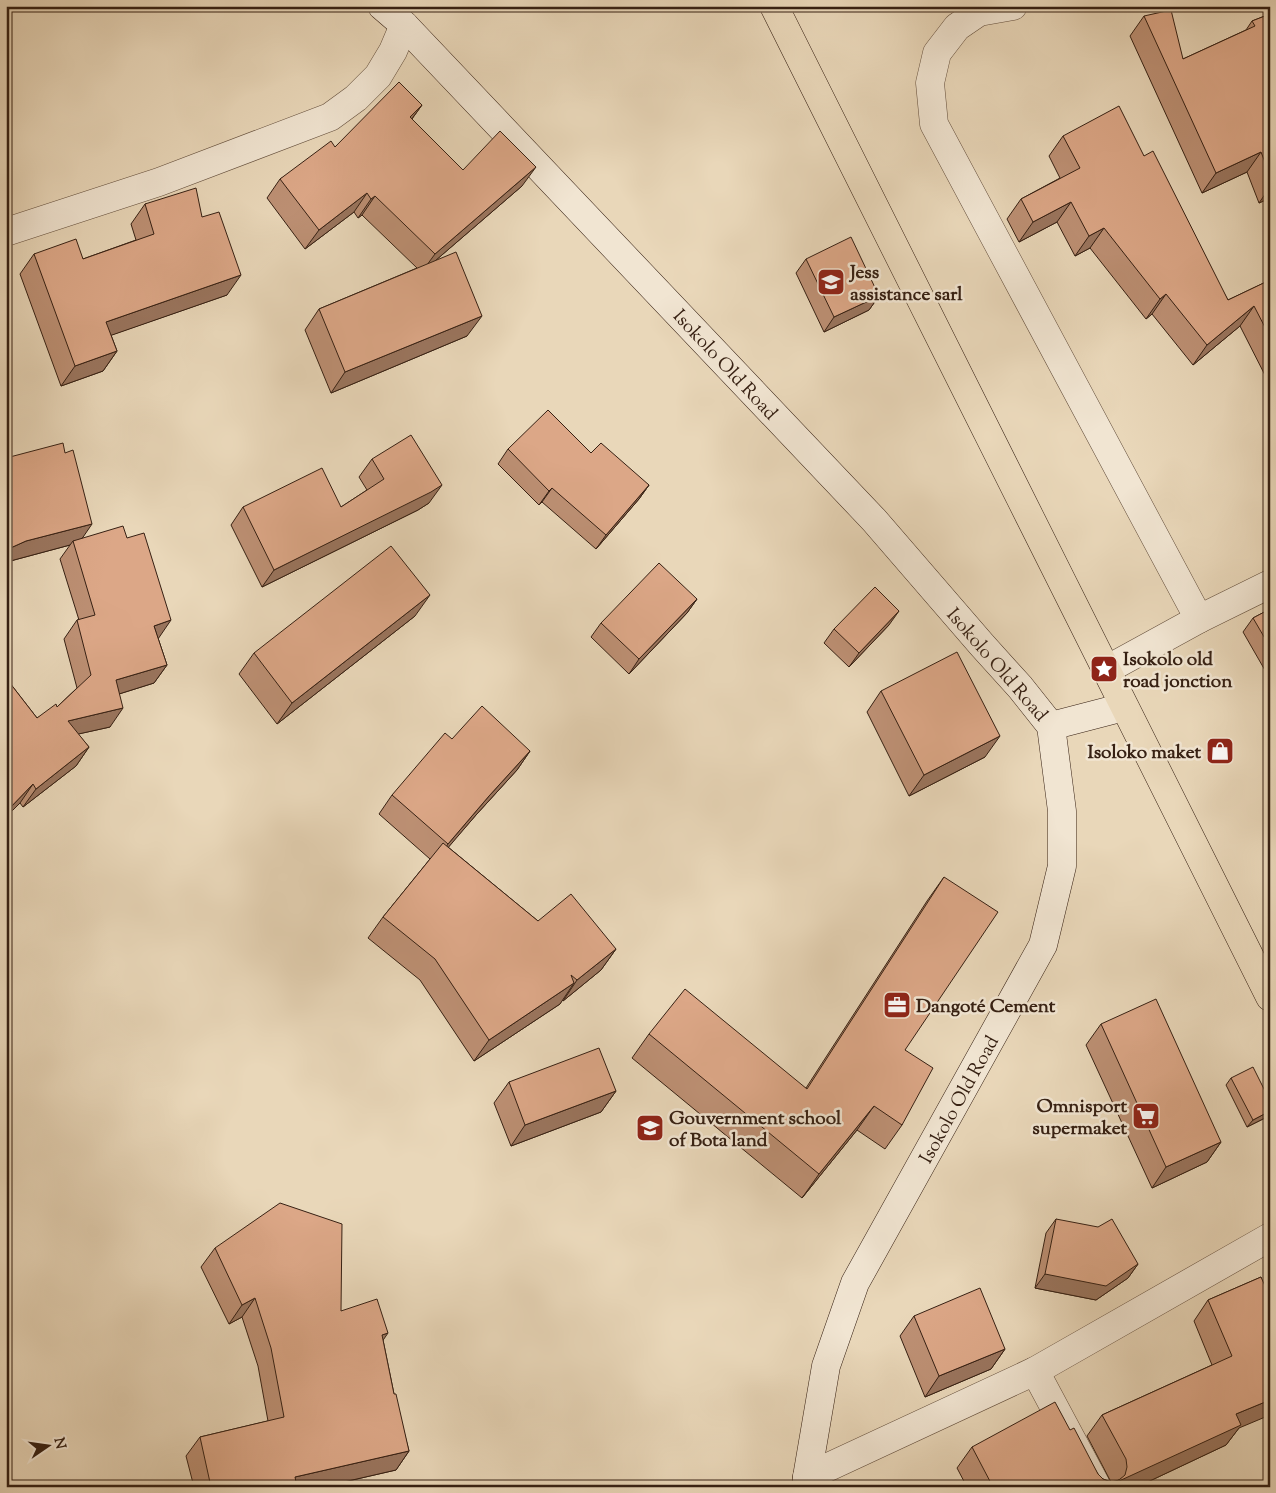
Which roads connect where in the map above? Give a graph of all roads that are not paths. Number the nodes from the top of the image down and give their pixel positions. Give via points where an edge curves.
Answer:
1 (382, 6) edge
2 (774, 6) edge
3 (1013, 6) edge
4 (404, 25) junction
5 (6, 232) edge
6 (1270, 584) edge
7 (1199, 620) junction
8 (1106, 670) junction
9 (1124, 707) junction
10 (1051, 726) junction
11 (1270, 997) edge
12 (1270, 1237) edge
13 (1035, 1370) junction
14 (807, 1482) edge
15 (1097, 1487) edge

1 - 4 street, Isokolo Old Road
2 - 8 highway
3 - 7 street via 978,12 956,27 936,54 930,83 934,124
4 - 5 street via 378,76 330,117 159,182
4 - 10 street, Isokolo Old Road via 874,520
6 - 7 street
7 - 8 street
8 - 9 highway
9 - 10 street
9 - 11 highway
10 - 14 street, Isokolo Old Road via 1062,811 1062,866 1043,945 855,1283 826,1366
12 - 13 street
13 - 14 street
13 - 15 street

